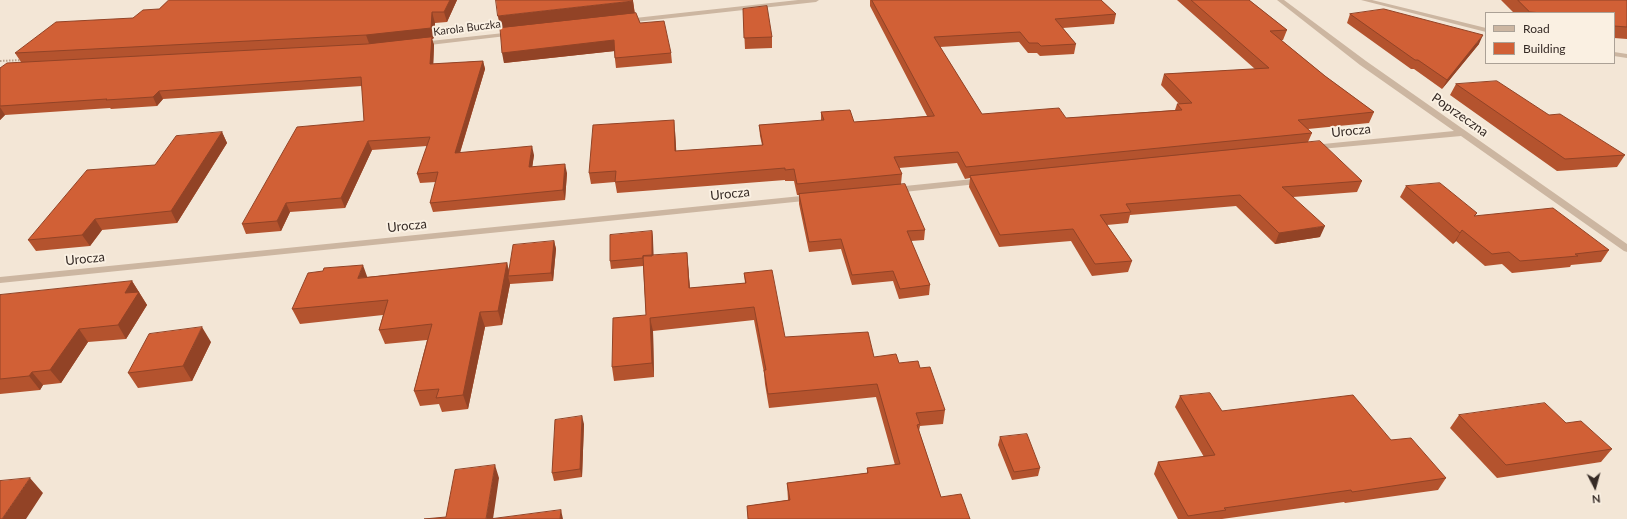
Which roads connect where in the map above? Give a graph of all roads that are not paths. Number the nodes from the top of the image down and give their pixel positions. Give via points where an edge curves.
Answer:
1 (816, 0) edge
2 (1280, 0) edge
3 (1364, 0) edge
4 (616, 22) edge
5 (1485, 30) edge
6 (522, 33) edge
7 (416, 45) edge
8 (1615, 54) edge
9 (1627, 56) edge
10 (1462, 133) junction
11 (1300, 149) edge
12 (991, 180) edge
13 (888, 191) edge
14 (824, 197) edge
15 (1627, 250) edge
16 (0, 280) edge

1 - 4 street
2 - 10 street, Poprzeczna
3 - 5 street
6 - 7 street, Karola Buczka
8 - 9 street
10 - 11 street, Urocza
10 - 15 street, Poprzeczna
12 - 13 street
14 - 16 street, Urocza

